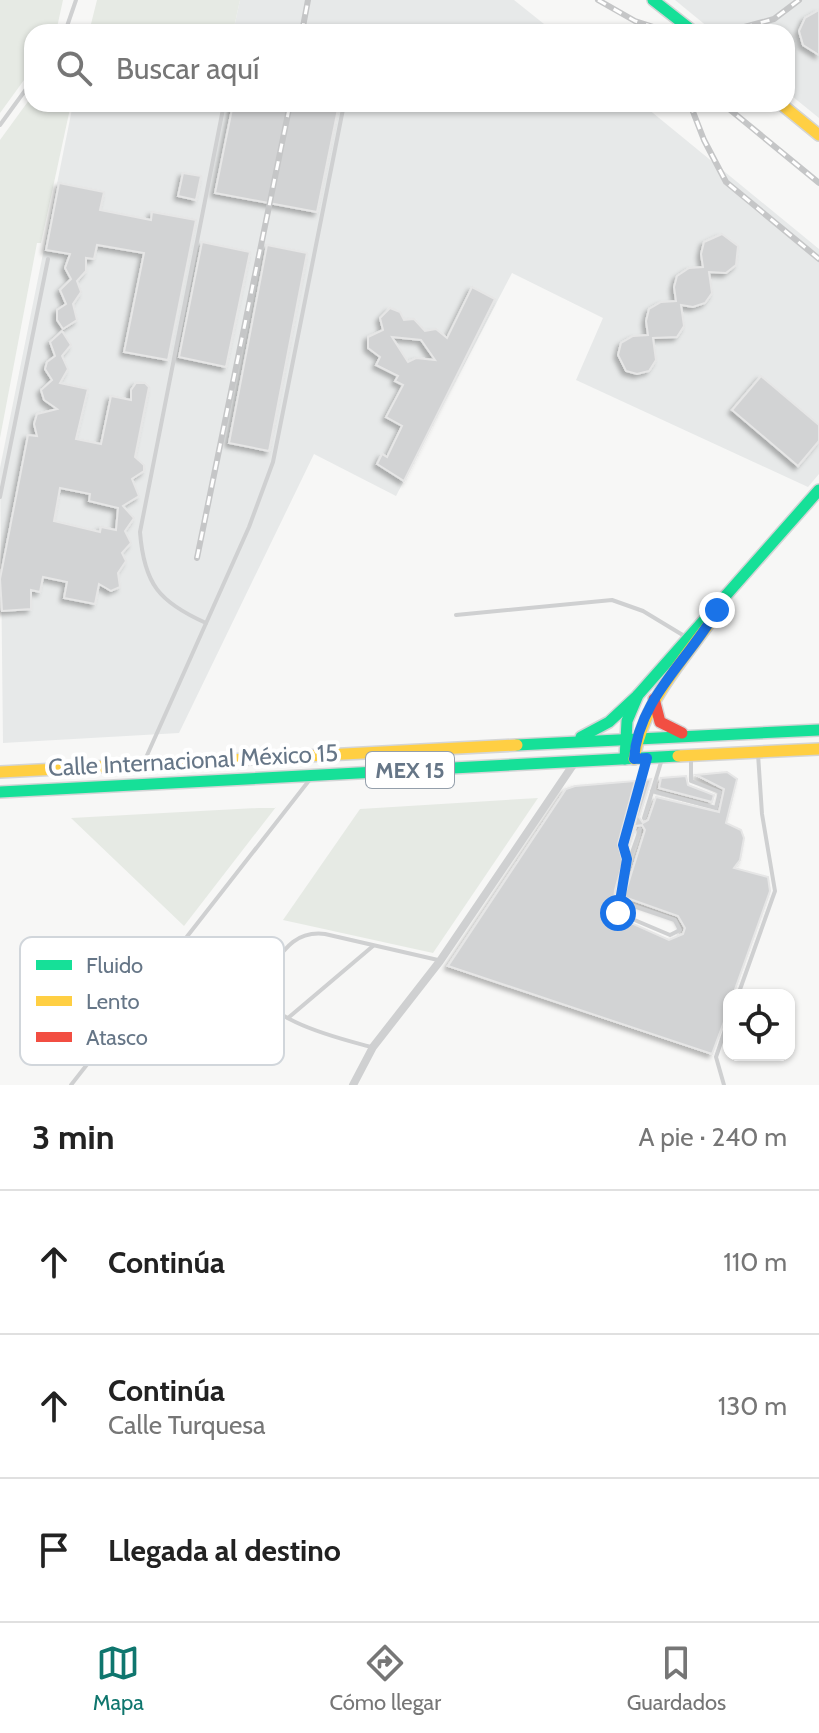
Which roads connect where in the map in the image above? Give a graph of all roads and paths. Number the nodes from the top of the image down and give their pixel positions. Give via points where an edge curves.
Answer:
1 (76, 0) edge
2 (653, 0) edge
3 (68, 24) edge
4 (684, 24) edge
5 (24, 92) edge
6 (222, 112) edge
7 (342, 112) edge
8 (791, 112) edge
9 (0, 125) edge
10 (819, 135) edge
11 (48, 259) dead end
12 (819, 490) edge
13 (0, 497) edge
14 (456, 615) dead end
15 (206, 623) junction
16 (691, 640) junction
17 (638, 695) junction
18 (654, 699) junction
19 (819, 730) edge
20 (701, 735) junction
21 (630, 738) junction
22 (572, 741) junction
23 (819, 749) edge
24 (758, 752) junction
25 (691, 756) junction
26 (663, 757) junction
27 (635, 759) junction
28 (575, 762) junction
29 (143, 764) junction
30 (0, 772) edge
31 (312, 776) junction
32 (652, 791) junction
33 (0, 792) edge
34 (644, 818) dead end
35 (640, 829) dead end
36 (627, 859) junction
37 (619, 901) junction
38 (186, 937) edge
39 (373, 946) junction
40 (284, 953) edge
41 (440, 961) junction
42 (740, 989) edge
43 (284, 1014) edge
44 (288, 1018) junction
45 (723, 1036) edge
46 (373, 1047) junction
47 (87, 1065) edge
48 (71, 1085) edge
49 (353, 1085) edge
50 (724, 1085) edge

1 - 3 lane
2 - 4 main road
5 - 9 lane
6 - 15 lane via 140,532 144,562 158,592 177,610
7 - 15 lane via 273,462
8 - 10 main road
11 - 13 lane
12 - 16 main road
14 - 16 lane via 612,600 643,611
15 - 29 lane
16 - 17 main road
16 - 18 main road
17 - 21 main road
17 - 22 main road via 609,722
18 - 20 main road via 655,715 667,729
18 - 21 main road
19 - 20 main road, Calle Internacional México 15 / MEX 15
20 - 21 main road, Calle Internacional México 15 / MEX 15
21 - 22 main road, Calle Internacional México 15 / MEX 15
21 - 27 main road
22 - 29 main road, Calle Internacional México 15 / MEX 15
23 - 24 main road, Calle Internacional México 15 / MEX 15
24 - 25 main road, Calle Internacional México 15 / MEX 15
24 - 42 lane via 775,891
25 - 26 main road, Calle Internacional México 15 / MEX 15
25 - 32 lane via 689,778 720,792 716,808
26 - 27 main road, Calle Internacional México 15 / MEX 15
26 - 32 lane
27 - 28 main road, Calle Internacional México 15 / MEX 15
27 - 36 lane via 623,845
28 - 31 main road, Calle Internacional México 15 / MEX 15
28 - 41 street
29 - 30 main road, Calle Internacional México 15 / MEX 15
31 - 33 main road, Calle Internacional México 15 / MEX 15
31 - 38 lane
32 - 34 lane
35 - 36 lane
36 - 37 lane
37 - 37 lane via 618,913 625,919 670,935 680,930 675,920
39 - 40 lane via 316,933 293,940
39 - 41 lane
39 - 44 lane
41 - 46 street
43 - 44 lane
44 - 46 lane
45 - 50 lane via 716,1057
46 - 49 street
47 - 48 lane

